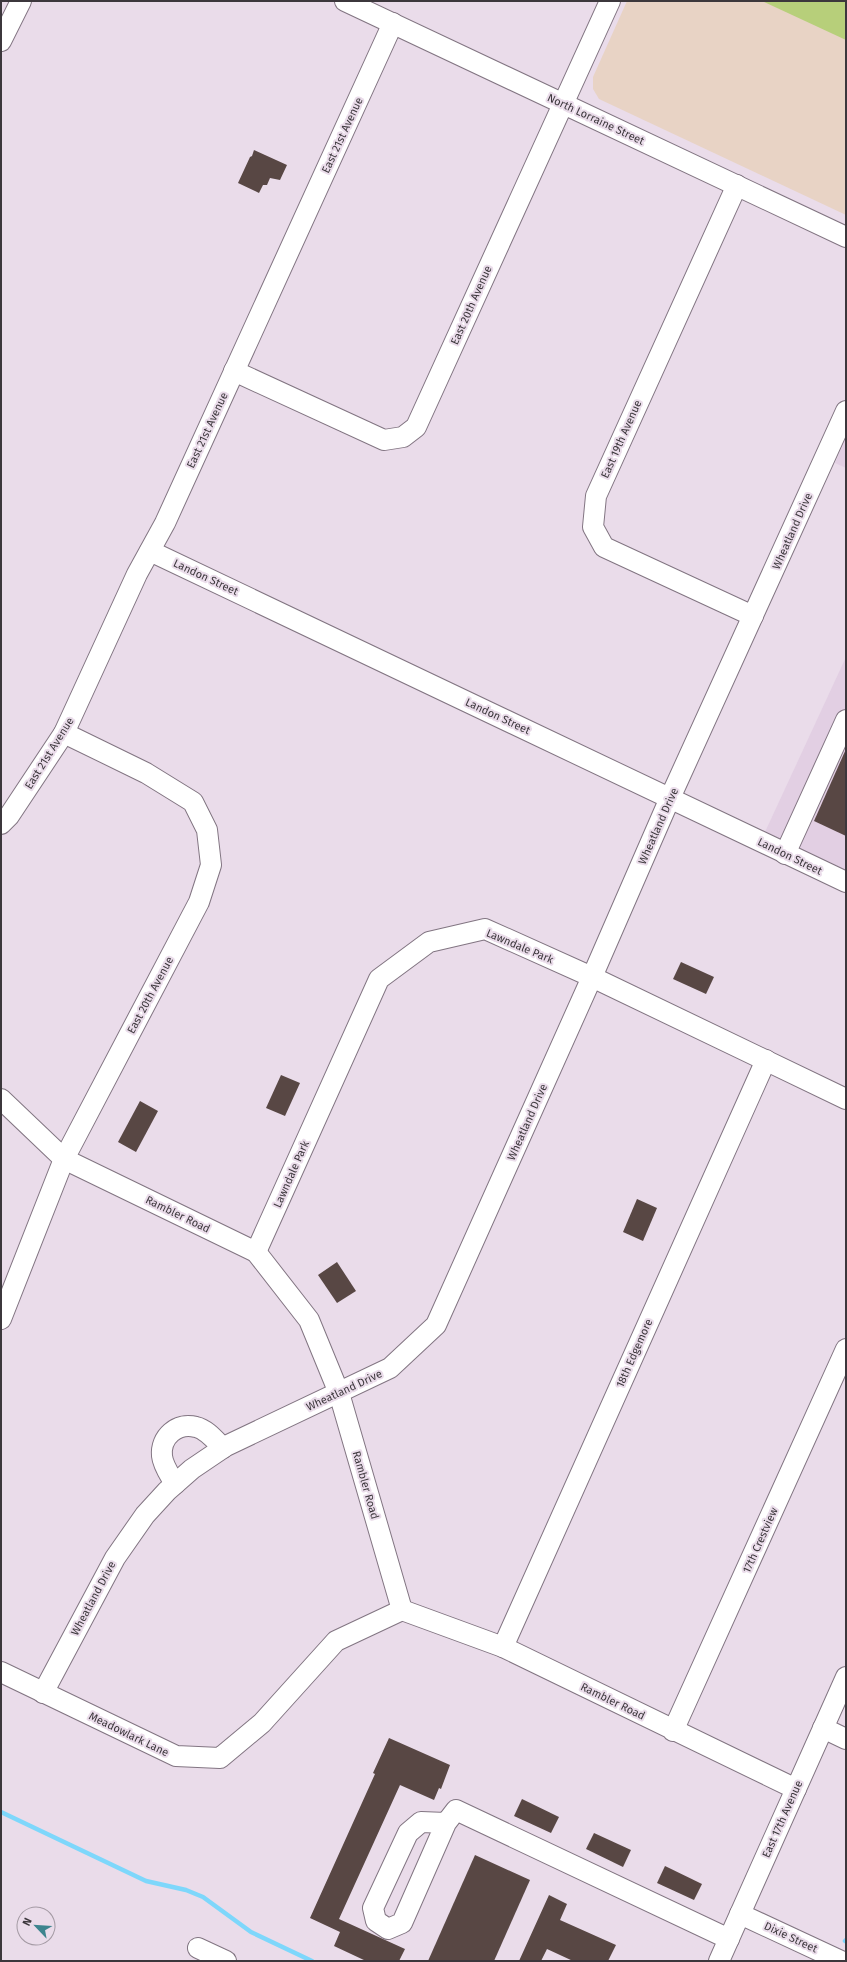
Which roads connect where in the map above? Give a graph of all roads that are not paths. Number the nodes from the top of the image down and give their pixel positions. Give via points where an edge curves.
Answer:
1 (21, 1) edge
2 (345, 1) edge
3 (610, 1) edge
4 (393, 23) junction
5 (1, 41) edge
6 (563, 104) junction
7 (738, 185) junction
8 (846, 237) edge
9 (234, 371) junction
10 (846, 411) edge
11 (841, 436) edge
12 (150, 551) junction
13 (753, 616) junction
14 (846, 720) edge
15 (64, 733) junction
16 (670, 798) junction
17 (1, 824) edge
18 (785, 854) junction
19 (846, 882) edge
20 (592, 977) junction
21 (766, 1060) junction
22 (1, 1099) edge
23 (846, 1099) edge
24 (64, 1159) junction
25 (256, 1252) junction
26 (1, 1319) edge
27 (846, 1349) edge
28 (339, 1393) junction
29 (222, 1448) junction
30 (175, 1484) junction
31 (402, 1610) junction
32 (502, 1647) junction
33 (1, 1672) edge
34 (846, 1677) edge
35 (43, 1693) junction
36 (823, 1728) junction
37 (673, 1731) junction
38 (846, 1739) edge
39 (796, 1788) junction
40 (446, 1823) junction
41 (740, 1914) junction
42 (729, 1939) junction
43 (198, 1948) dead end
44 (226, 1961) edge
45 (719, 1961) edge
46 (841, 1961) edge

1 - 5 street
2 - 4 street, North Lorraine Street
3 - 6 street, East 20th Avenue
4 - 6 street, North Lorraine Street
4 - 9 street, East 21st Avenue
6 - 7 street, North Lorraine Street
6 - 9 street, East 20th Avenue via 416,427 403,437 384,440
7 - 8 street, North Lorraine Street
7 - 13 street, East 19th Avenue via 596,496 593,527 604,547
9 - 12 street, East 21st Avenue
10 - 11 street, Wheatland Drive
11 - 13 street, Wheatland Drive
12 - 15 street, East 21st Avenue
12 - 16 street, Landon Street
13 - 16 street, Wheatland Drive
14 - 18 street
15 - 17 street, East 21st Avenue via 9,816
15 - 24 street, East 20th Avenue via 146,773 193,802 207,830 211,865 199,902
16 - 18 street, Landon Street
16 - 20 street, Wheatland Drive
18 - 19 street, Landon Street
20 - 21 street, Lawndale Park
20 - 25 street, Lawndale Park via 485,929 429,942 379,979
20 - 28 street, Wheatland Drive via 436,1325 390,1368
21 - 23 street, Lawndale Park
21 - 32 street, 18th Edgemore
22 - 24 street, Rambler Road
24 - 25 street, Rambler Road
24 - 26 street, East 20th Avenue
25 - 28 street, Rambler Road via 309,1320
27 - 37 street, 17th Crestview
28 - 29 street, Wheatland Drive
28 - 31 street, Rambler Road
29 - 30 street, Wheatland Drive
29 - 30 street via 207,1433 195,1426 174,1429 167,1434 162,1456
30 - 35 street, Wheatland Drive via 144,1515 115,1558
31 - 32 street, Rambler Road
31 - 35 street, Meadowlark Lane via 336,1641 262,1723 220,1758 176,1756
32 - 37 street, Rambler Road
33 - 35 street, Meadowlark Lane
34 - 36 street, East 17th Avenue
36 - 38 street
36 - 39 street, East 17th Avenue
37 - 39 street, Rambler Road
39 - 41 street, East 17th Avenue
40 - 40 street via 421,1822 408,1833 373,1908 376,1921 388,1929 402,1923
40 - 42 street via 456,1810
41 - 42 street, East 17th Avenue
41 - 46 street, Dixie Street
42 - 45 street, East 17th Avenue
43 - 44 street

